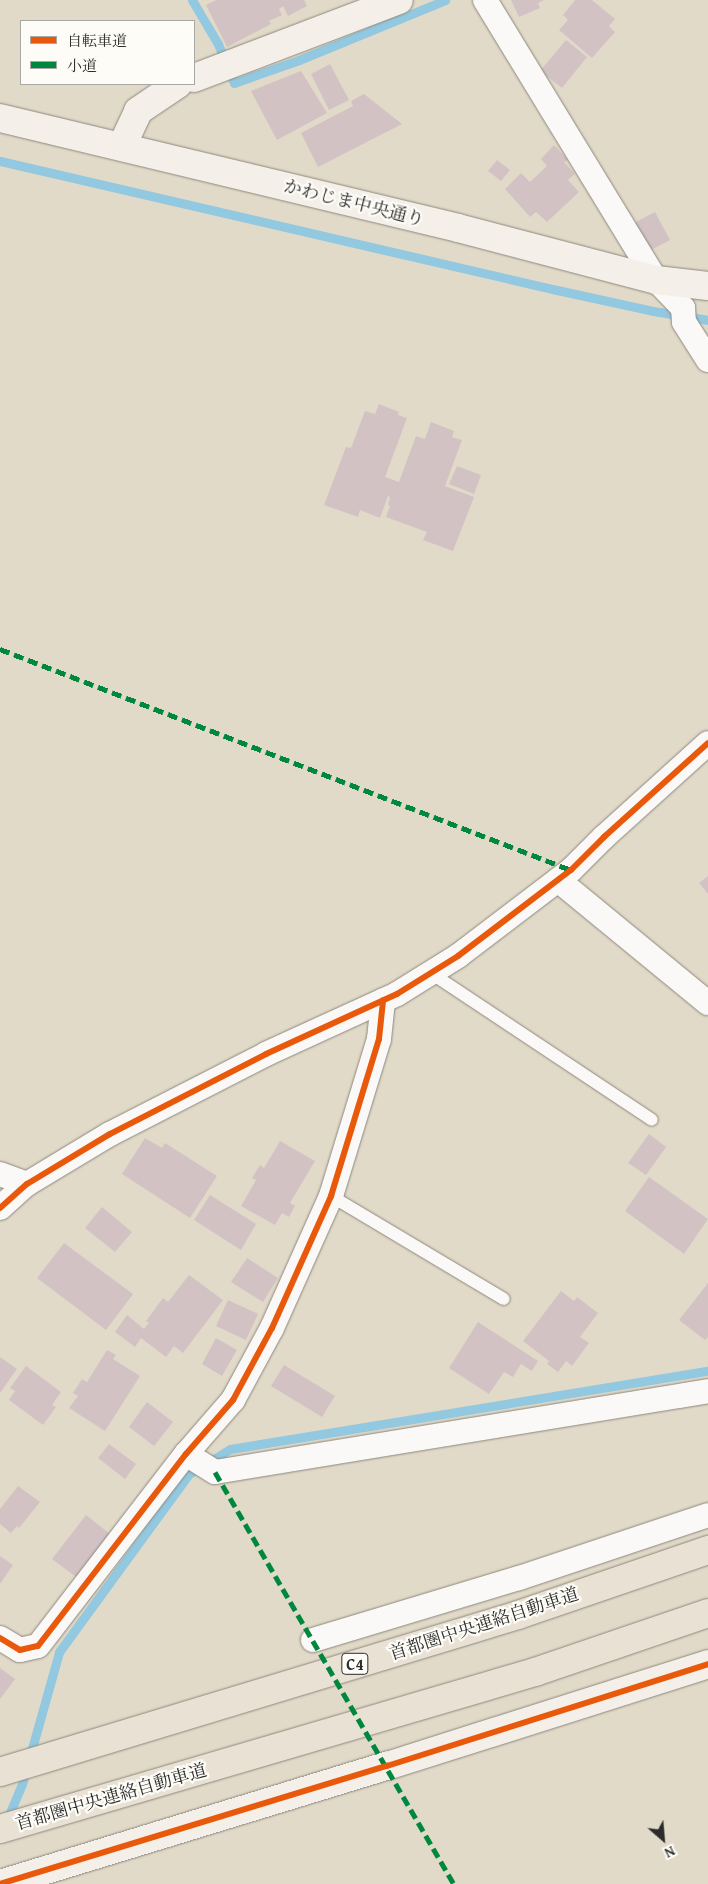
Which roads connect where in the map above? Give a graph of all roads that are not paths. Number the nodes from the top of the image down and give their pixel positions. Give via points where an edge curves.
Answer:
1 (399, 0) edge
2 (485, 0) edge
3 (195, 78) edge
4 (177, 85) edge
5 (0, 118) edge
6 (122, 146) junction
7 (656, 280) junction
8 (708, 286) edge
9 (708, 360) edge
10 (708, 743) edge
11 (558, 880) junction
12 (431, 973) junction
13 (383, 1000) junction
14 (708, 1003) edge
15 (652, 1120) dead end
16 (0, 1174) edge
17 (27, 1184) junction
18 (330, 1196) junction
19 (0, 1208) edge
20 (504, 1299) dead end
21 (708, 1391) edge
22 (186, 1454) junction
23 (708, 1515) edge
24 (708, 1550) edge
25 (708, 1613) edge
26 (0, 1638) edge
27 (313, 1640) dead end
28 (708, 1664) edge
29 (0, 1772) edge
30 (0, 1829) edge
31 (0, 1884) edge

1 - 3 street
2 - 7 street
4 - 6 street via 138,111
5 - 6 street, かわじま中央通り
6 - 7 street, かわじま中央通り
7 - 8 street, かわじま中央通り
7 - 9 street via 684,315
10 - 11 street
11 - 12 street via 488,936
11 - 14 street
12 - 13 street
12 - 15 lane
13 - 17 street via 188,1093 110,1134
13 - 18 street via 379,1039
16 - 17 street
17 - 19 street
18 - 20 lane
18 - 22 street via 272,1328 233,1400
21 - 22 street via 215,1472
22 - 26 street via 38,1646 20,1650
23 - 27 street via 519,1578
24 - 29 highway, 首都圏中央連絡自動車道 / C4 via 518,1614
25 - 30 highway, 首都圏中央連絡自動車道 via 535,1672
28 - 31 street

